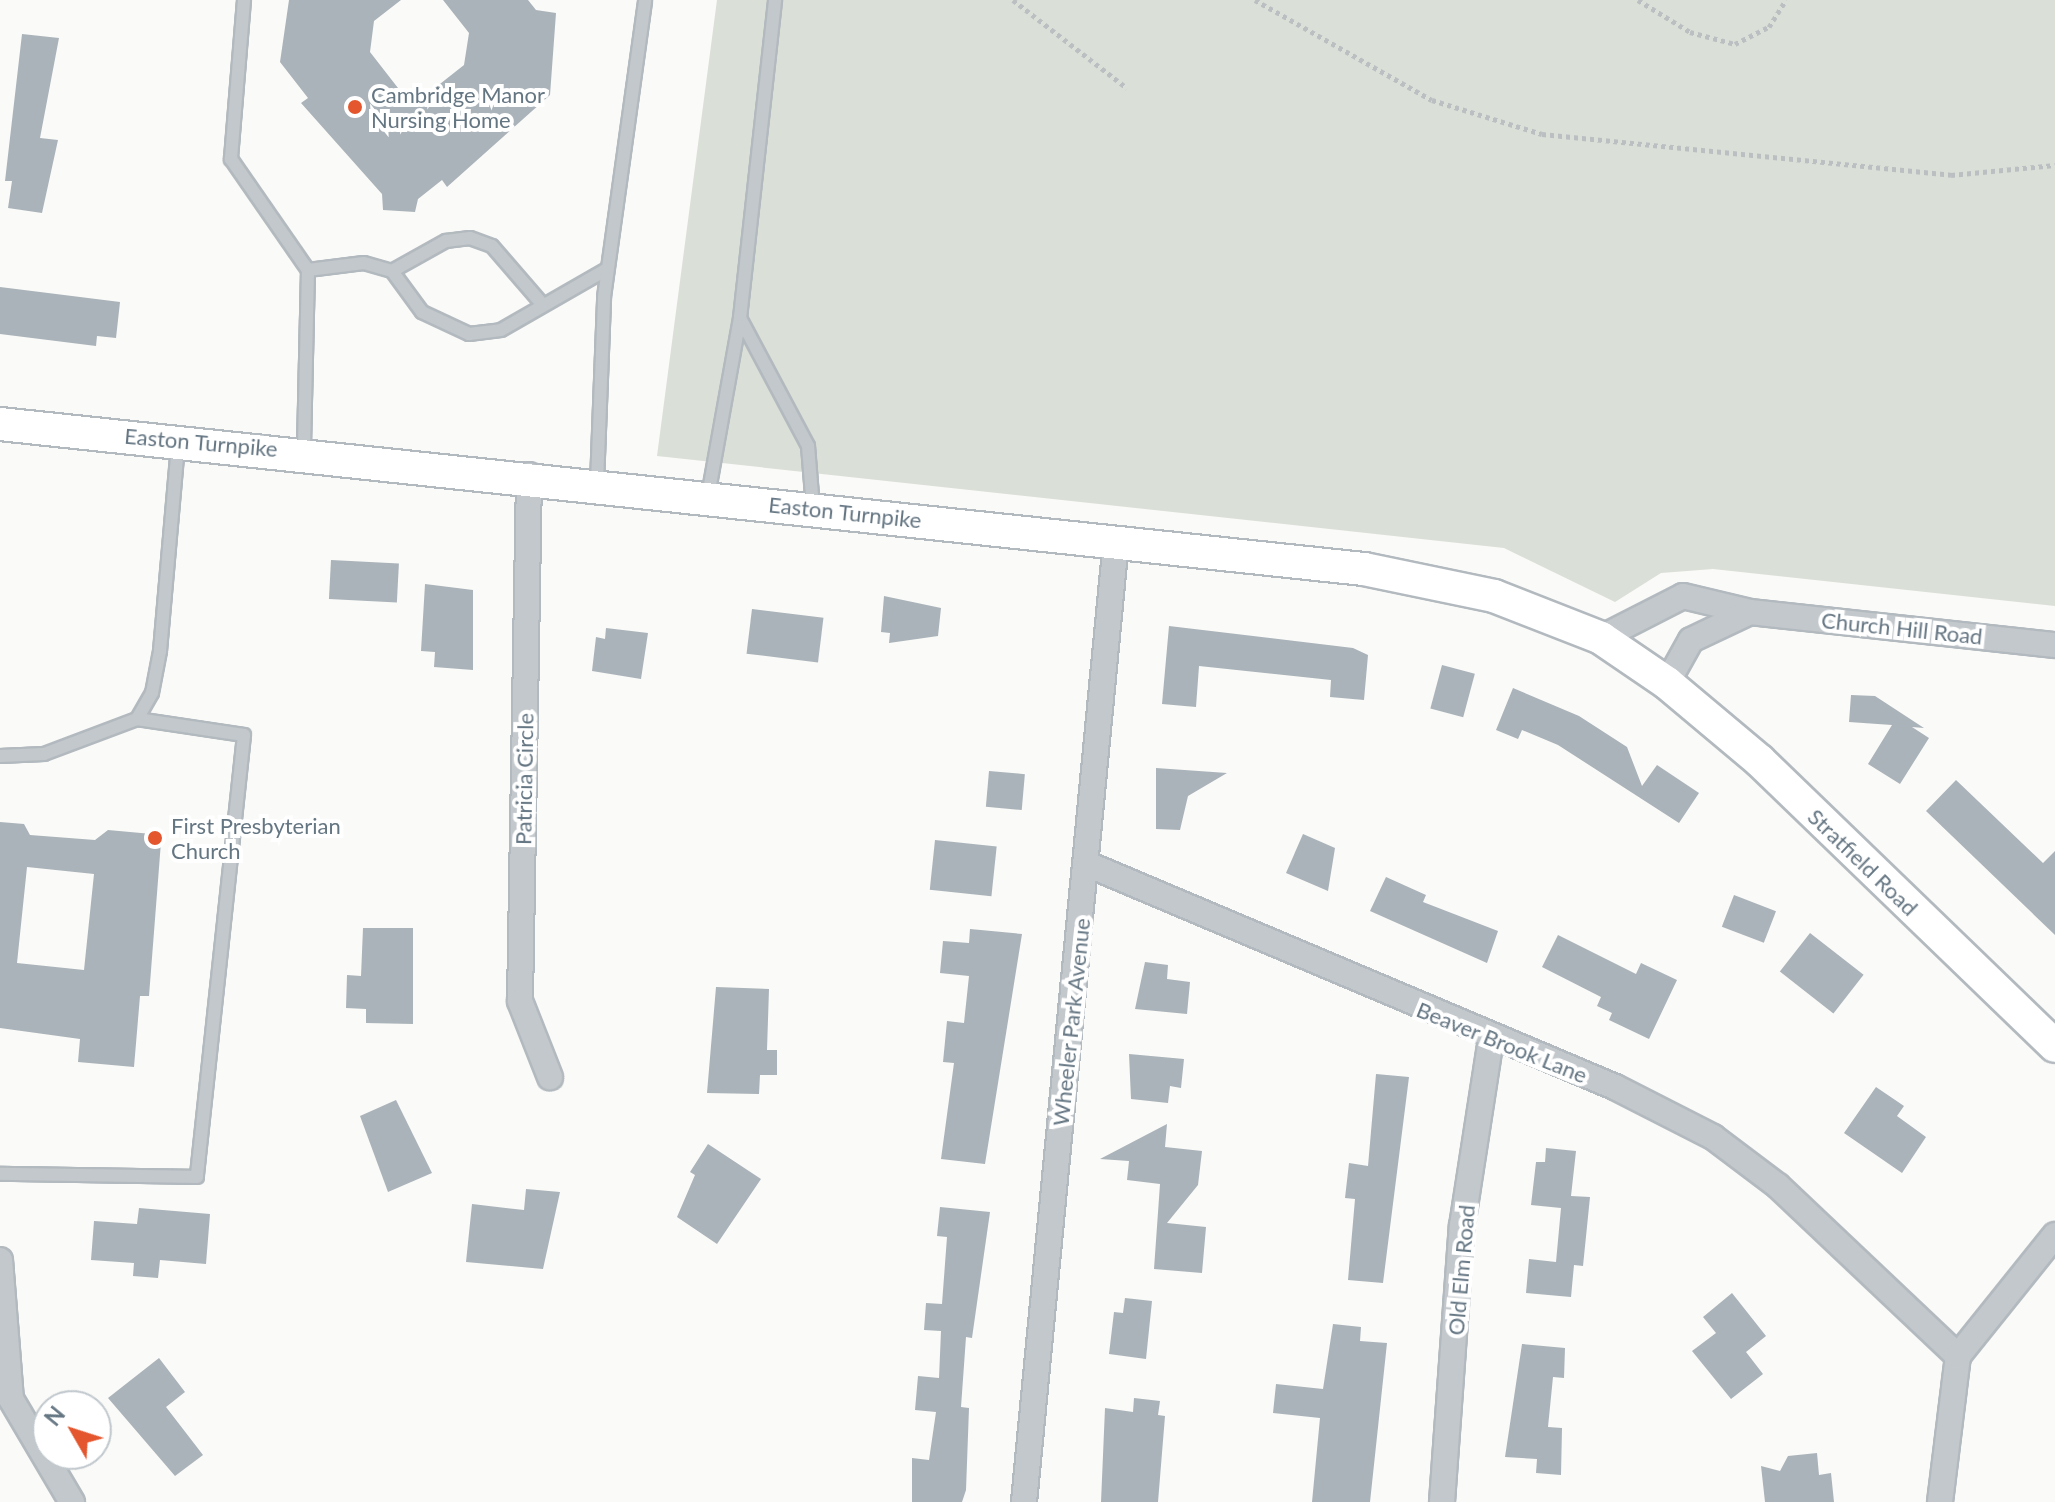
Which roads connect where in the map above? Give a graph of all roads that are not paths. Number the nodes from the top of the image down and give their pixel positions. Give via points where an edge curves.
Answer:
1 (244, 0) edge
2 (645, 0) edge
3 (775, 0) edge
4 (607, 269) junction
5 (308, 270) junction
6 (392, 271) junction
7 (542, 304) junction
8 (740, 318) junction
9 (0, 424) edge
10 (178, 439) junction
11 (304, 452) junction
12 (529, 475) junction
13 (597, 483) junction
14 (708, 497) junction
15 (813, 508) junction
16 (1116, 542) junction
17 (1750, 612) junction
18 (1601, 638) junction
19 (2055, 645) edge
20 (1667, 683) junction
21 (137, 719) junction
22 (0, 756) edge
23 (1087, 864) junction
24 (1491, 1039) junction
25 (2055, 1046) edge
26 (550, 1077) dead end
27 (0, 1174) edge
28 (2055, 1235) edge
29 (0, 1260) edge
30 (1958, 1356) junction
31 (72, 1502) edge
32 (1024, 1502) edge
33 (1442, 1502) edge
34 (1940, 1502) edge

1 - 5 lane via 231,159
2 - 4 lane
3 - 8 lane
4 - 7 lane
4 - 13 lane
5 - 6 lane via 364,263
5 - 11 lane
6 - 7 lane via 422,312 469,334 501,330
6 - 7 lane via 446,241 470,238 492,246
8 - 14 lane
8 - 15 lane via 808,446
9 - 10 main road, Easton Turnpike
10 - 11 main road, Easton Turnpike
10 - 21 lane via 160,651 152,693
11 - 12 main road, Easton Turnpike
12 - 13 main road, Easton Turnpike
12 - 26 street, Patricia Circle via 520,1001
13 - 14 main road, Easton Turnpike
14 - 15 main road, Easton Turnpike
15 - 16 main road, Easton Turnpike
16 - 18 main road, Easton Turnpike via 1364,569 1494,596
16 - 23 street, Wheeler Park Avenue
17 - 18 street, Church Hill Road via 1683,596
17 - 19 street, Church Hill Road
17 - 20 street via 1691,640
18 - 20 main road, Easton Turnpike
20 - 25 main road, Stratfield Road via 1760,761
21 - 22 lane via 44,754
21 - 27 lane via 244,735 197,1177
23 - 24 street, Beaver Brook Lane
23 - 32 street, Wheeler Park Avenue
24 - 30 street, Beaver Brook Lane via 1615,1087 1713,1137 1778,1186
24 - 33 street, Old Elm Road via 1462,1226
28 - 30 street
29 - 31 street via 11,1399
30 - 34 street via 1941,1449

